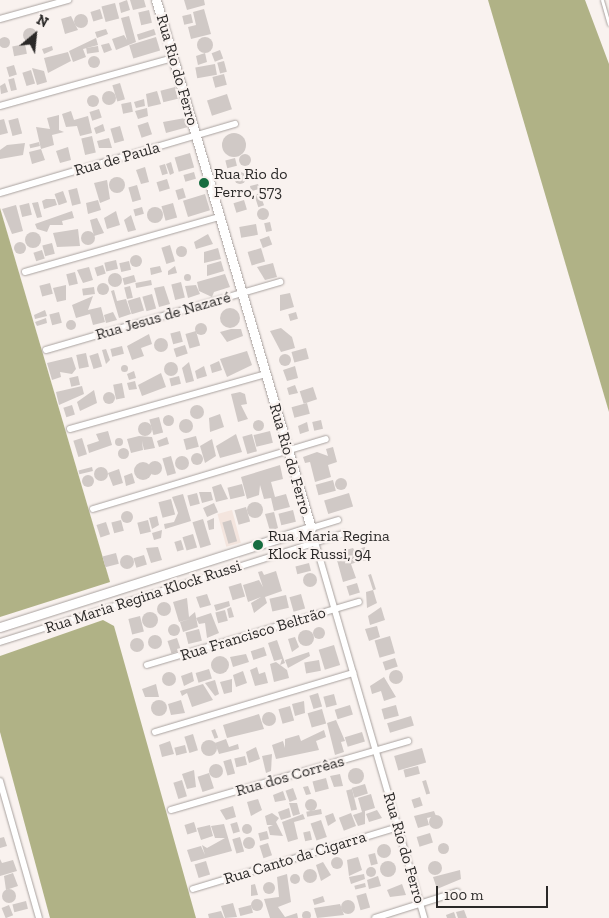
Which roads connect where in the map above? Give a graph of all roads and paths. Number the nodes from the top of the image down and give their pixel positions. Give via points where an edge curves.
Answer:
1 (68, 0) edge
2 (156, 0) edge
3 (602, 0) edge
4 (0, 19) edge
5 (609, 24) edge
6 (173, 58) junction
7 (0, 106) edge
8 (235, 124) dead end
9 (196, 136) junction
10 (0, 193) edge
11 (220, 217) junction
12 (25, 272) dead end
13 (280, 282) dead end
14 (242, 293) junction
15 (46, 350) dead end
16 (266, 374) junction
17 (70, 429) dead end
18 (326, 439) dead end
19 (288, 450) junction
20 (93, 509) dead end
21 (338, 520) dead end
22 (311, 528) junction
23 (343, 534) dead end
24 (315, 542) junction
25 (359, 602) dead end
26 (334, 610) junction
27 (0, 627) edge
28 (0, 642) edge
29 (147, 666) dead end
30 (353, 673) junction
31 (155, 732) dead end
32 (408, 741) dead end
33 (376, 750) junction
34 (0, 781) edge
35 (171, 810) dead end
36 (398, 827) junction
37 (193, 889) dead end
38 (457, 892) dead end
39 (420, 904) junction
40 (39, 918) edge
41 (375, 918) edge
42 (424, 918) edge

1 - 4 street
2 - 6 street, Rua Rio do Ferro
3 - 5 lane
6 - 7 street
6 - 9 street, Rua Rio do Ferro
8 - 9 street, Rua de Paula
9 - 10 street, Rua de Paula
9 - 11 street, Rua Rio do Ferro
11 - 12 street
11 - 14 street, Rua Rio do Ferro
13 - 14 street, Rua Jesus de Nazaré
14 - 15 street, Rua Jesus de Nazaré
14 - 16 street, Rua Rio do Ferro
16 - 17 street
16 - 19 street, Rua Rio do Ferro
18 - 19 street
19 - 20 street
19 - 22 street, Rua Rio do Ferro
21 - 22 street, Rua Maria Regina Klock Russi
22 - 24 street, Rua Rio do Ferro
22 - 27 street, Rua Maria Regina Klock Russi
23 - 24 street, Rua Maria Regina Klock Russi
24 - 26 street, Rua Rio do Ferro
24 - 28 street, Rua Maria Regina Klock Russi
25 - 26 street, Rua Francisco Beltrão
26 - 29 street, Rua Francisco Beltrão
26 - 30 street, Rua Rio do Ferro
30 - 31 street
30 - 33 street, Rua Rio do Ferro
32 - 33 street, Rua dos Corrêas
33 - 35 street, Rua dos Corrêas
33 - 36 street, Rua Rio do Ferro
34 - 40 street
36 - 37 street, Rua Canto da Cigarra
36 - 39 street, Rua Rio do Ferro
38 - 39 street
39 - 41 street
39 - 42 street, Rua Rio do Ferro

